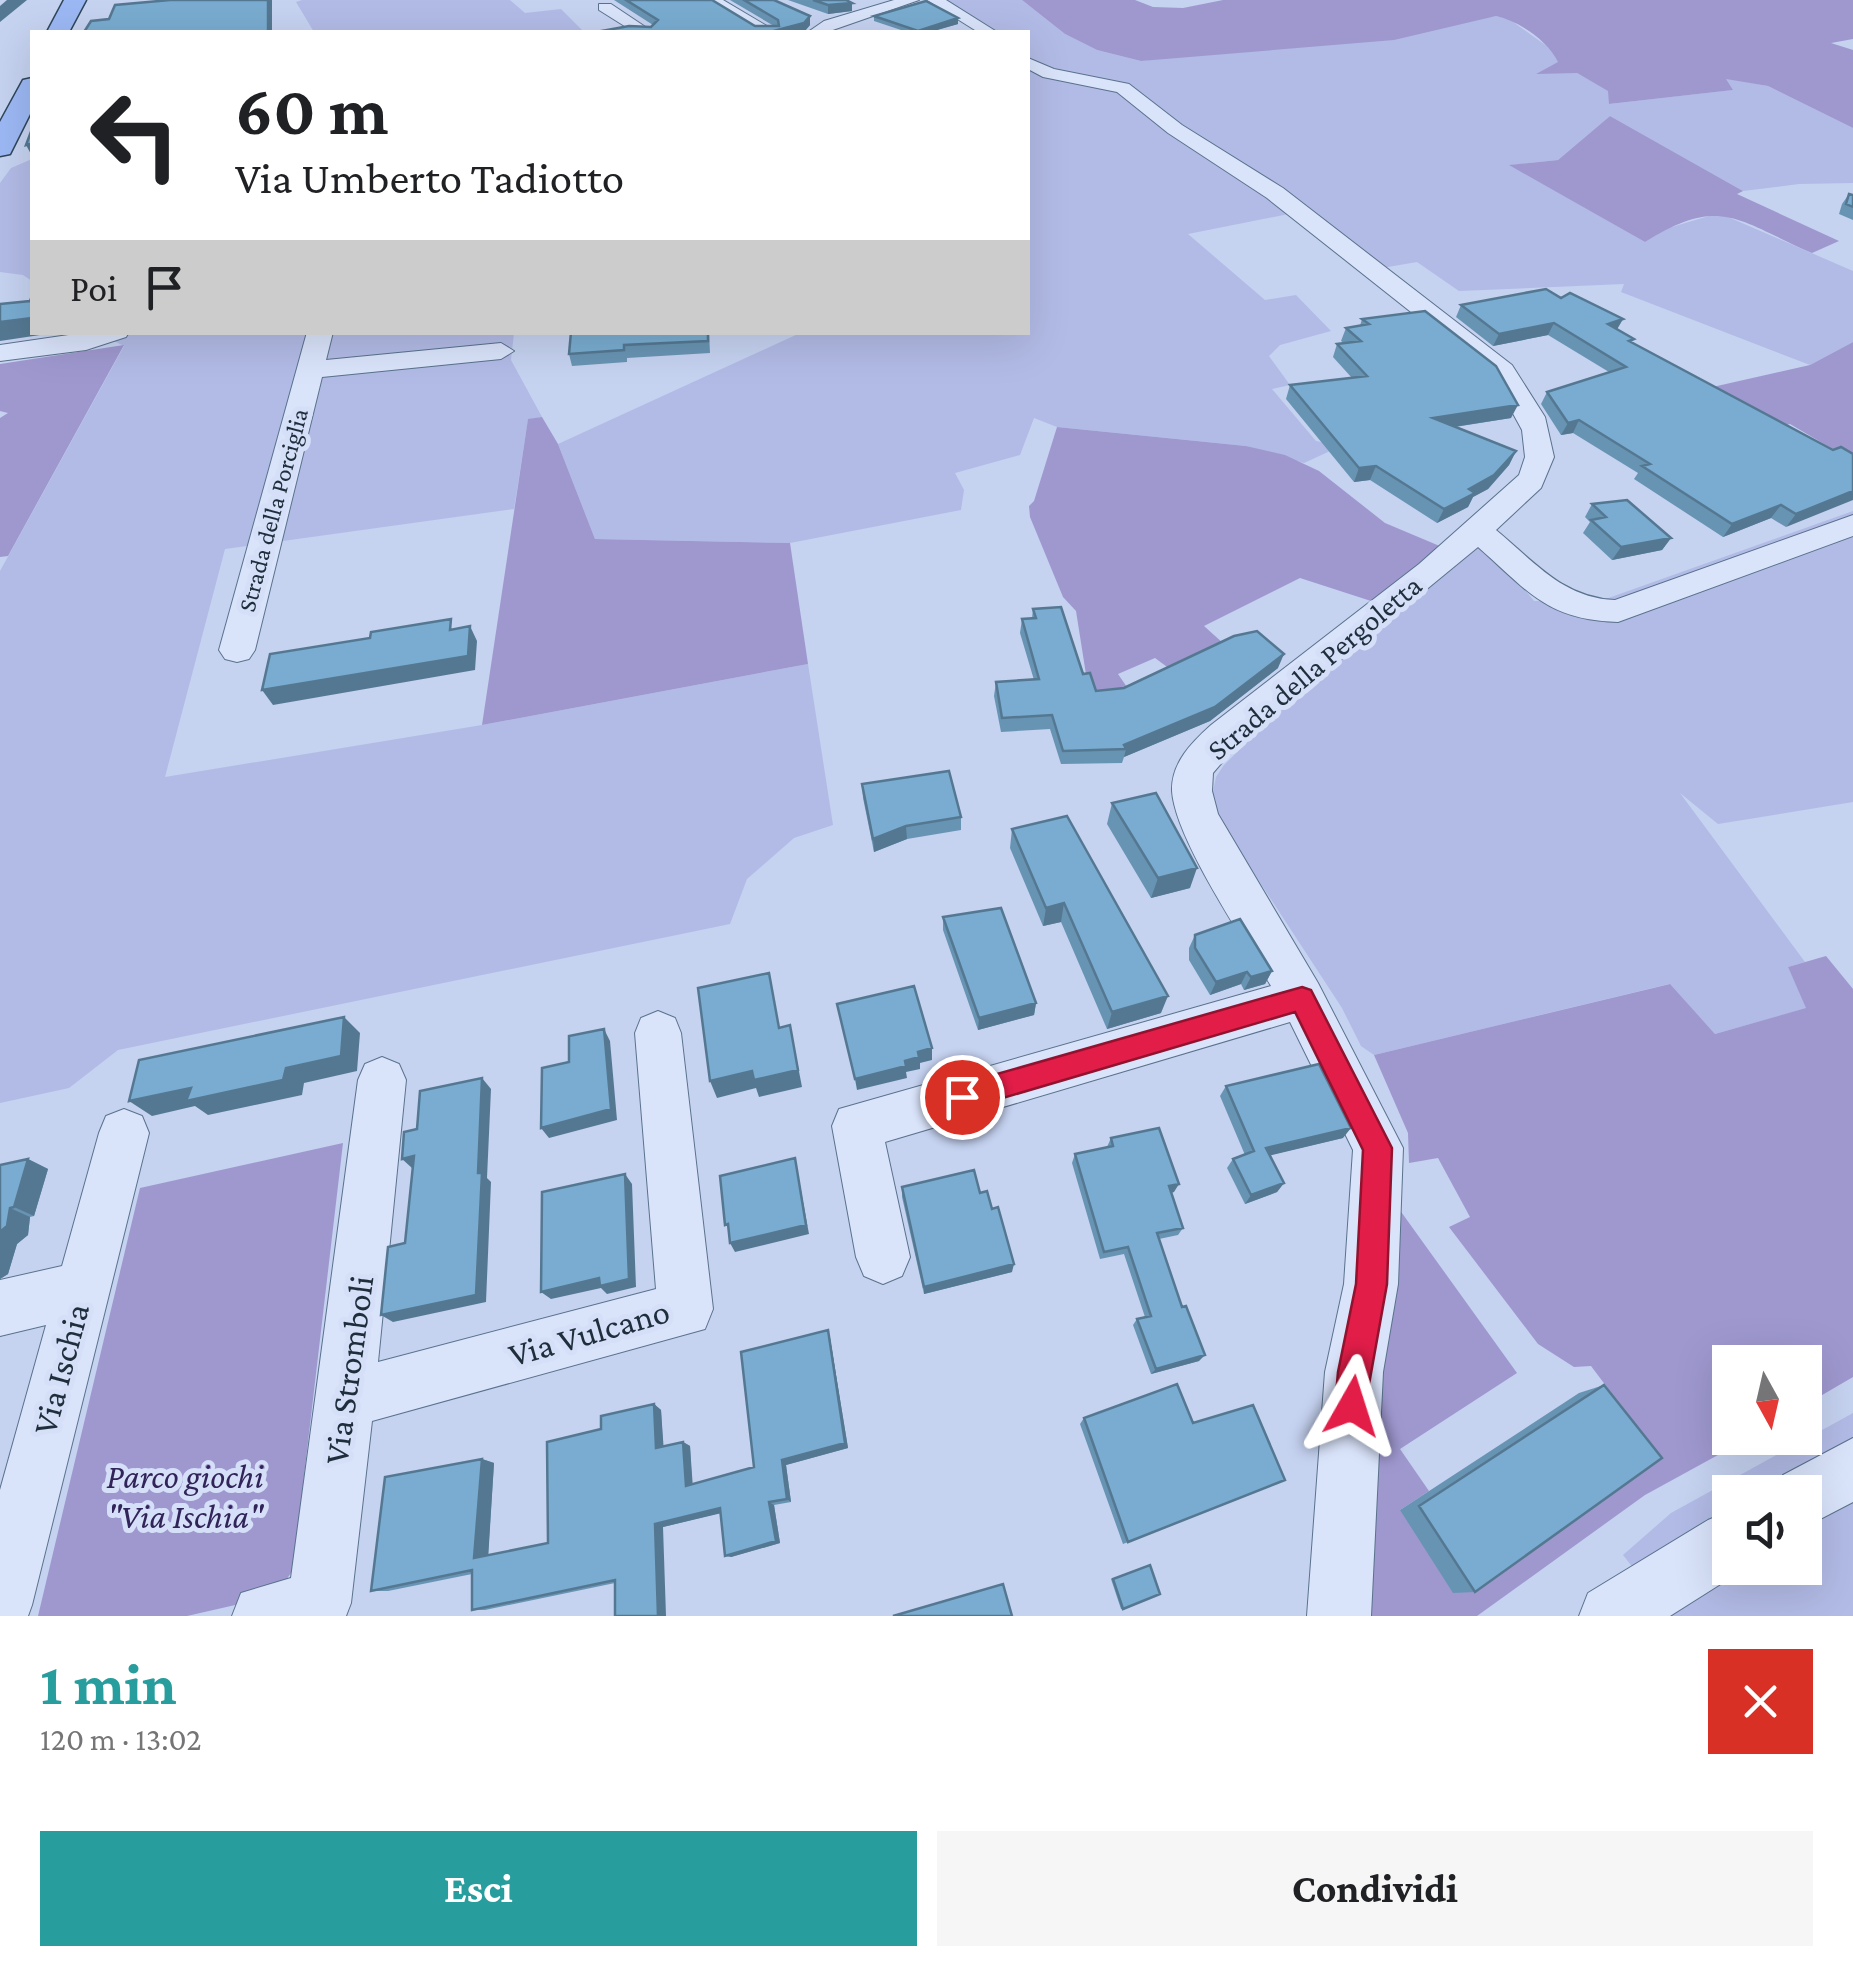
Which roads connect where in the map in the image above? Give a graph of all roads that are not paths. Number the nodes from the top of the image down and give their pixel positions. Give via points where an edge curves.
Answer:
1 (74, 0) edge
2 (712, 0) edge
3 (912, 0) edge
4 (935, 0) edge
5 (604, 7) dead end
6 (878, 10) junction
7 (820, 24) edge
8 (904, 24) edge
9 (59, 30) edge
10 (642, 30) edge
11 (765, 30) edge
12 (986, 30) edge
13 (1030, 64) edge
14 (30, 89) edge
15 (0, 148) edge
16 (108, 335) edge
17 (319, 335) edge
18 (501, 351) dead end
19 (0, 352) edge
20 (310, 370) junction
21 (1853, 525) edge
22 (1478, 531) junction
23 (237, 650) dead end
24 (1302, 998) junction
25 (658, 1033) dead end
26 (382, 1080) dead end
27 (124, 1133) dead end
28 (883, 1257) dead end
29 (82, 1288) junction
30 (0, 1308) edge
31 (344, 1400) junction
32 (1853, 1468) edge
33 (1822, 1487) edge
34 (1712, 1553) edge
35 (0, 1605) edge
36 (264, 1616) edge
37 (1338, 1616) edge
38 (1611, 1616) edge

1 - 9 main road
2 - 11 street
3 - 6 street
4 - 12 street
5 - 10 street
6 - 7 street
6 - 8 street
13 - 22 street, Strada della Pergoletta via 1122,88 1275,193 1503,371 1535,431 1538,468
14 - 15 main road
16 - 19 street
17 - 20 street, Strada della Porciglia
18 - 20 street, Strada della Porciglia
20 - 23 street, Strada della Porciglia
21 - 22 street via 1618,610 1583,610 1557,598
22 - 24 street, Strada della Pergoletta via 1224,735 1194,773 1192,791 1210,840
24 - 28 street via 857,1126
24 - 37 street, Strada della Pergoletta via 1378,1148
25 - 31 street, Via Vulcano via 684,1309
26 - 31 street, Via Stromboli
27 - 29 street, Via Ischia
29 - 30 street
29 - 35 street, Via Ischia
31 - 36 street, Via Stromboli via 319,1603
32 - 33 street
34 - 38 street

